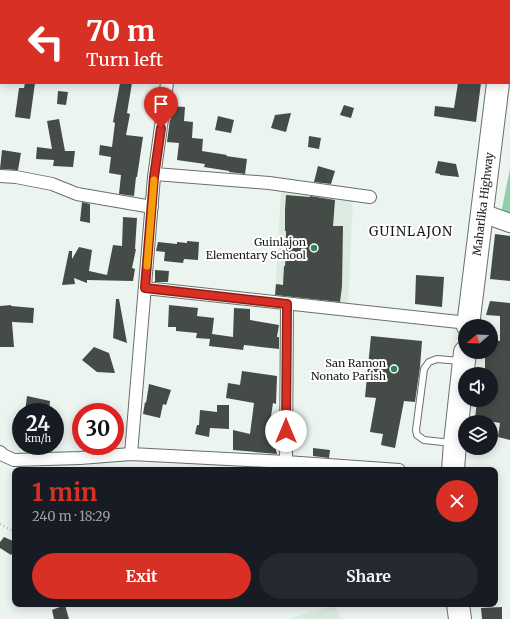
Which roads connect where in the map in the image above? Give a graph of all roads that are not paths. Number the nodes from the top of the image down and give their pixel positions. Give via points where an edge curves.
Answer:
1 (167, 84) edge
2 (498, 84) edge
3 (155, 174) junction
4 (0, 176) edge
5 (370, 197) dead end
6 (152, 207) junction
7 (482, 213) junction
8 (510, 223) edge
9 (145, 288) junction
10 (287, 304) junction
11 (469, 319) edge
12 (458, 323) edge
13 (458, 358) edge
14 (465, 359) edge
15 (455, 443) junction
16 (0, 452) edge
17 (131, 454) junction
18 (286, 462) junction
19 (357, 467) edge
20 (453, 467) edge
21 (458, 607) edge
22 (460, 619) edge

1 - 3 street
2 - 7 highway, Maharlika Highway
3 - 5 street via 269,183
3 - 6 street
4 - 6 street via 52,184 77,194
6 - 9 street
7 - 8 street
7 - 11 highway, Maharlika Highway
9 - 10 street
9 - 17 street
10 - 12 street
10 - 18 street
13 - 15 lane via 437,359 429,362 424,369 416,430 417,435 424,440
14 - 15 highway
15 - 20 highway
16 - 17 street via 14,460
17 - 18 street
18 - 19 street
21 - 22 highway

